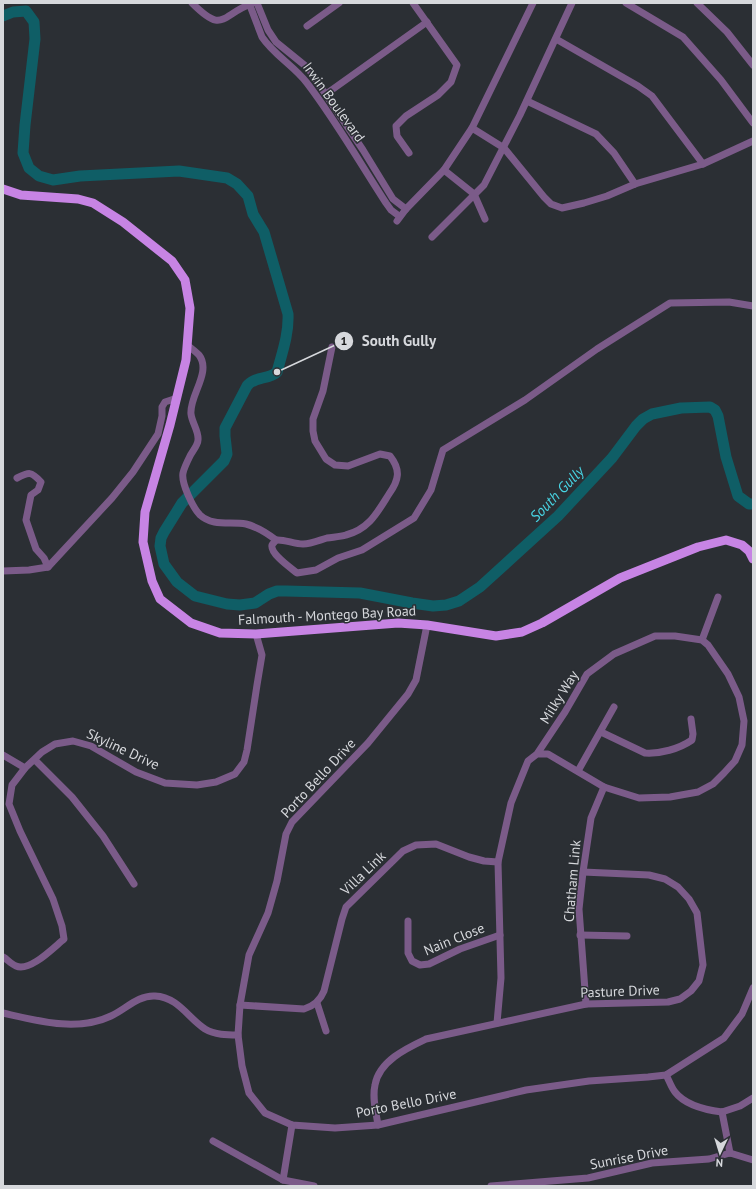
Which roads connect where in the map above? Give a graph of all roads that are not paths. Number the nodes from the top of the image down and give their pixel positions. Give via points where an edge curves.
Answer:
1 (192, 3) edge
2 (251, 3) edge
3 (257, 3) edge
4 (338, 3) edge
5 (413, 3) edge
6 (533, 3) edge
7 (572, 3) edge
8 (626, 3) edge
9 (697, 3) edge
10 (427, 22) junction
11 (307, 26) dead end
12 (556, 39) junction
13 (290, 53) junction
14 (284, 59) junction
15 (753, 65) edge
16 (319, 84) junction
17 (312, 90) junction
18 (326, 94) junction
19 (527, 101) junction
20 (753, 123) edge
21 (472, 128) junction
22 (753, 141) edge
23 (504, 148) junction
24 (363, 150) junction
25 (409, 153) dead end
26 (356, 155) junction
27 (703, 164) junction
28 (444, 170) junction
29 (635, 184) junction
30 (3, 189) edge
31 (474, 194) junction
32 (406, 209) junction
33 (485, 219) dead end
34 (432, 238) dead end
35 (753, 306) edge
36 (187, 345) junction
37 (332, 347) dead end
38 (177, 398) junction
39 (17, 478) dead end
40 (276, 540) junction
41 (753, 559) edge
42 (48, 567) junction
43 (3, 571) edge
44 (718, 598) dead end
45 (427, 624) junction
46 (256, 634) junction
47 (702, 640) junction
48 (614, 707) dead end
49 (691, 719) dead end
50 (601, 732) junction
51 (537, 754) junction
52 (3, 756) edge
53 (35, 760) junction
54 (24, 768) junction
55 (578, 771) junction
56 (604, 787) junction
57 (498, 862) junction
58 (582, 872) junction
59 (134, 884) dead end
60 (408, 921) dead end
61 (500, 935) junction
62 (580, 935) junction
63 (627, 936) dead end
64 (3, 956) edge
65 (753, 988) edge
66 (316, 1003) junction
67 (586, 1004) junction
68 (240, 1005) junction
69 (3, 1013) edge
70 (497, 1023) junction
71 (326, 1031) dead end
72 (238, 1036) junction
73 (666, 1075) junction
74 (753, 1098) edge
75 (722, 1112) junction
76 (292, 1125) junction
77 (378, 1125) junction
78 (213, 1141) dead end
79 (730, 1153) junction
80 (753, 1160) edge
81 (283, 1180) junction
82 (314, 1186) edge
83 (491, 1186) edge

1 - 2 street via 207,17 216,20 225,19
2 - 14 street, Irwin Boulevard via 262,38
3 - 13 street, Irwin Boulevard via 268,30 276,42
4 - 11 street
5 - 10 street
6 - 21 street
7 - 12 street
8 - 20 street via 683,37 721,80
9 - 15 street via 727,32
10 - 18 street
10 - 25 street via 457,65 451,82 438,95 406,116 396,126 397,136
12 - 19 street
12 - 27 street via 652,96
13 - 14 street
13 - 16 street, Irwin Boulevard via 308,68
14 - 17 street, Irwin Boulevard
16 - 17 street
16 - 18 street, Irwin Boulevard
17 - 26 street, Irwin Boulevard
18 - 24 street, Irwin Boulevard
19 - 23 street
19 - 29 street via 596,134 614,153
21 - 23 street
21 - 28 street
22 - 27 street
23 - 29 street via 544,197 551,204 562,208 607,196
23 - 31 street via 484,185
24 - 26 street
24 - 32 street, Irwin Boulevard via 393,200
26 - 32 street, Irwin Boulevard via 398,219
27 - 29 street
28 - 31 street
28 - 32 street
30 - 36 main road, Falmouth - Montego Bay Road via 21,195 78,199 93,203 123,222 172,261 185,280 189,302
31 - 33 street
31 - 34 street
35 - 40 street via 729,302 670,303 525,400 443,450 431,490 414,518 362,550 338,558 316,570 297,573 278,558 272,545
36 - 38 main road, Falmouth - Montego Bay Road
36 - 40 street via 200,356 202,367 191,414 198,442 182,474 185,489 204,519 214,523 248,524
37 - 40 street via 323,391 313,419 315,442 326,459 335,465 348,466 380,454 390,456 397,464 396,484 376,516 357,532 306,544
38 - 42 street via 165,402 162,407 158,434 133,472
38 - 46 main road, Falmouth - Montego Bay Road via 145,512 143,542 152,581 160,599 191,623 220,633
39 - 42 street via 26,473 34,474 41,482 38,490 30,494 26,520 36,549
41 - 45 main road, Falmouth - Montego Bay Road via 742,545 726,540 698,547 620,578 522,632 496,636
42 - 43 street
44 - 47 street
45 - 46 main road, Falmouth - Montego Bay Road via 398,623
45 - 68 street, Porto Bello Drive via 416,680 408,694 368,743 292,822 286,834 268,913 249,955
46 - 53 street, Skyline Drive via 262,654 258,685 244,762 235,774 216,782 197,785 165,783 136,772 91,746 73,741 55,744
47 - 51 street, Milky Way via 655,636 614,654 587,674
47 - 56 street via 728,674 740,697 744,727 742,745 735,761 713,784 698,792 670,797 639,798
48 - 50 street
49 - 50 street via 692,740 673,749 652,754
50 - 55 street
51 - 55 street via 548,754
51 - 57 street, Milky Way via 525,766 511,803
52 - 54 street
53 - 54 street, Skyline Drive
53 - 59 street via 72,797 103,836
54 - 64 street, Skyline Drive via 12,785 9,804 53,899 64,939 25,967 16,966
55 - 56 street
56 - 58 street, Chatham Link via 592,818
57 - 61 street, Milky Way
57 - 66 street, Villa Link via 484,861 436,844 416,845 403,851 346,907 324,991
58 - 62 street, Chatham Link
58 - 67 street, Pasture Drive via 649,875 665,879 678,887 689,899 696,913 703,965 699,981 691,992 680,999 668,1002
60 - 61 street, Nain Close via 408,953 412,961 420,965 429,964 460,949
61 - 70 street, Milky Way via 501,978
62 - 63 street
62 - 67 street, Chatham Link
65 - 73 street, Porto Bello Drive via 742,1014 724,1038
66 - 68 street via 304,1009
66 - 71 street
67 - 70 street, Pasture Drive
68 - 72 street, Porto Bello Drive
69 - 72 street via 44,1022 86,1024 111,1016 142,997 155,996 167,998 178,1004 206,1029 221,1035
70 - 77 street, Pasture Drive via 426,1040 402,1051 380,1070 375,1084 374,1101
72 - 76 street, Porto Bello Drive via 249,1093 265,1113
73 - 75 street via 675,1092 686,1102
73 - 77 street, Porto Bello Drive via 589,1081 526,1090
74 - 75 street
75 - 79 street
76 - 77 street, Porto Bello Drive via 335,1128
76 - 81 street
78 - 81 street
79 - 80 street
79 - 83 street, Sunrise Drive via 709,1159 652,1164 588,1178
81 - 82 street

